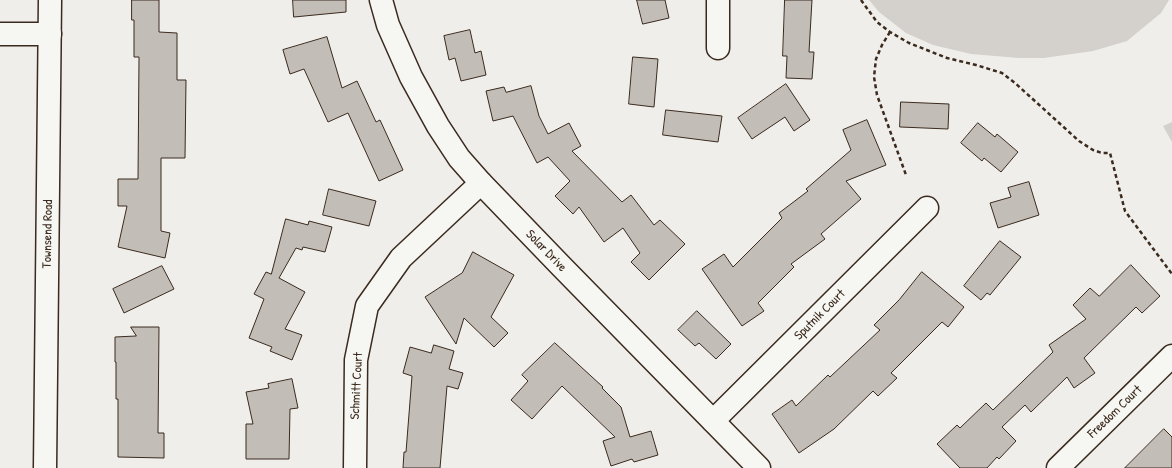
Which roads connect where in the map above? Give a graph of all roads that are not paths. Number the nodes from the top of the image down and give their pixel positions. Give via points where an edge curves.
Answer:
1 (50, 0) edge
2 (381, 0) edge
3 (718, 0) edge
4 (0, 34) edge
5 (50, 34) junction
6 (718, 48) dead end
7 (481, 183) junction
8 (928, 208) dead end
9 (1172, 356) edge
10 (713, 421) junction
11 (45, 468) edge
12 (354, 468) edge
13 (759, 468) edge
14 (1058, 468) edge

1 - 5 street, Townsend Road
2 - 7 street, Solar Drive via 388,25 411,77 459,158
3 - 6 street
4 - 5 street
5 - 11 street, Townsend Road
7 - 10 street, Solar Drive
7 - 12 street, Schmitt Court via 401,258 367,306 356,360
8 - 10 street, Sputnik Court
9 - 14 street, Freedom Court
10 - 13 street, Solar Drive

